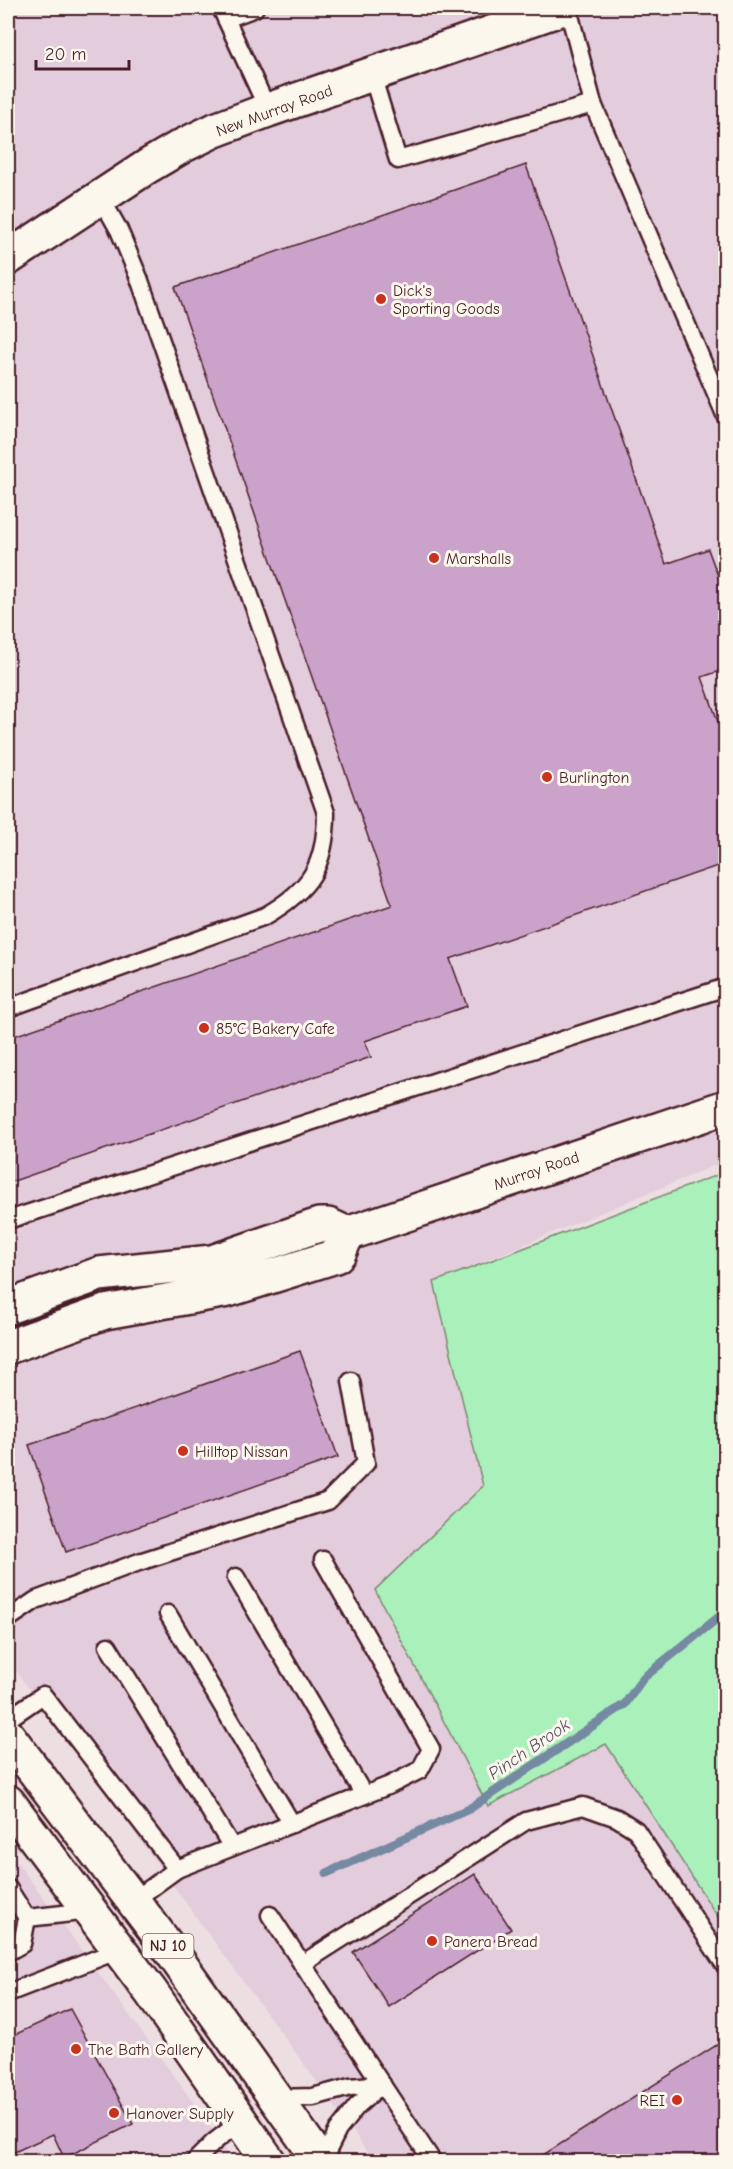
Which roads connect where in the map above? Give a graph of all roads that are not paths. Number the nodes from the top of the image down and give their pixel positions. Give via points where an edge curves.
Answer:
1 (255, 8) edge
2 (563, 8) edge
3 (568, 8) edge
4 (223, 13) edge
5 (372, 75) junction
6 (593, 104) junction
7 (268, 110) junction
8 (101, 198) junction
9 (8, 258) edge
10 (726, 417) edge
11 (726, 987) edge
12 (8, 1008) edge
13 (726, 1107) edge
14 (8, 1220) edge
15 (347, 1234) junction
16 (8, 1307) edge
17 (8, 1347) edge
18 (351, 1381) dead end
19 (323, 1560) dead end
20 (236, 1577) dead end
21 (168, 1614) dead end
22 (8, 1619) edge
23 (108, 1646) dead end
24 (8, 1719) edge
25 (8, 1736) edge
26 (364, 1795) junction
27 (9, 1811) edge
28 (292, 1824) junction
29 (232, 1847) junction
30 (177, 1869) junction
31 (8, 1888) edge
32 (133, 1900) junction
33 (90, 1911) junction
34 (270, 1915) dead end
35 (27, 1918) junction
36 (119, 1950) junction
37 (8, 1952) edge
38 (302, 1964) junction
39 (725, 1966) edge
40 (8, 1993) edge
41 (382, 2084) junction
42 (276, 2098) junction
43 (241, 2121) junction
44 (194, 2162) edge
45 (269, 2162) edge
46 (322, 2162) edge
47 (433, 2162) edge

1 - 4 lane
2 - 5 main road, New Murray Road
3 - 6 lane
4 - 7 lane
5 - 6 lane via 398,160
5 - 7 main road, New Murray Road
6 - 10 lane
7 - 8 main road, New Murray Road via 182,146
8 - 9 main road, New Murray Road
8 - 12 lane via 139,278 326,813 326,835 322,856 306,884 289,902 265,916
11 - 14 lane
13 - 15 main road, Murray Road
15 - 16 main road via 319,1225 212,1262 99,1274
15 - 17 main road via 336,1256 228,1290 105,1312
18 - 22 lane via 366,1463 328,1501 139,1562 36,1600
19 - 26 lane via 431,1749 420,1770
20 - 26 lane
21 - 28 lane
23 - 29 lane
24 - 30 lane via 43,1695
25 - 32 main road, NJ 10
26 - 28 lane
27 - 33 main road, NJ 10
28 - 29 lane
29 - 30 lane
30 - 32 lane
31 - 35 lane
32 - 42 main road, NJ 10
33 - 35 lane
33 - 36 main road, NJ 10
34 - 38 lane
35 - 37 lane via 22,1944
36 - 40 lane
36 - 43 main road, NJ 10
38 - 39 lane via 526,1821 583,1806 617,1818 636,1830
38 - 41 lane
41 - 42 lane via 313,2097
41 - 46 lane via 338,2130
41 - 47 lane
42 - 46 main road, NJ 10
43 - 44 lane
43 - 45 main road, NJ 10

